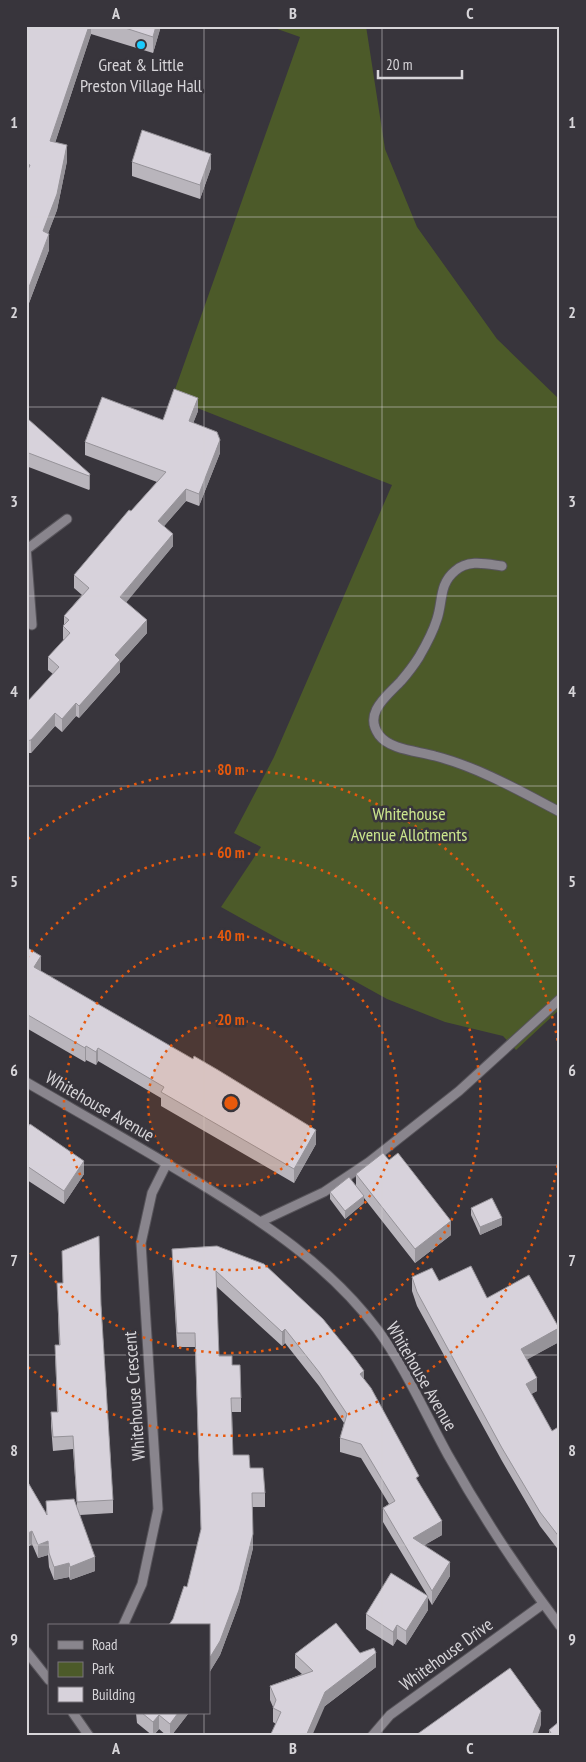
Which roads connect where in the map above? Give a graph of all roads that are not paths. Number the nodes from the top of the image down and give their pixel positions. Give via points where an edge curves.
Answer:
1 (67, 519) dead end
2 (27, 548) edge
3 (502, 566) dead end
4 (32, 625) dead end
5 (560, 812) edge
6 (560, 999) edge
7 (26, 1082) edge
8 (167, 1163) junction
9 (262, 1221) junction
10 (543, 1604) junction
11 (124, 1624) edge
12 (560, 1626) edge
13 (26, 1651) edge
14 (48, 1679) edge
15 (74, 1714) edge
16 (89, 1736) edge
17 (372, 1736) edge

1 - 2 street
2 - 4 street
3 - 5 street via 468,564 447,578 431,634 402,680 380,703 374,719 375,727 379,735 392,745 460,764
6 - 9 street via 460,1091 369,1162 324,1192
7 - 8 street, Whitehouse Avenue
8 - 9 street, Whitehouse Avenue
8 - 11 street, Whitehouse Crescent via 152,1193 141,1243 158,1509 142,1584
9 - 10 street, Whitehouse Avenue via 344,1290 377,1329 450,1458
10 - 12 street, Whitehouse Avenue
10 - 17 street, Whitehouse Drive via 390,1715
13 - 14 street
15 - 16 street

